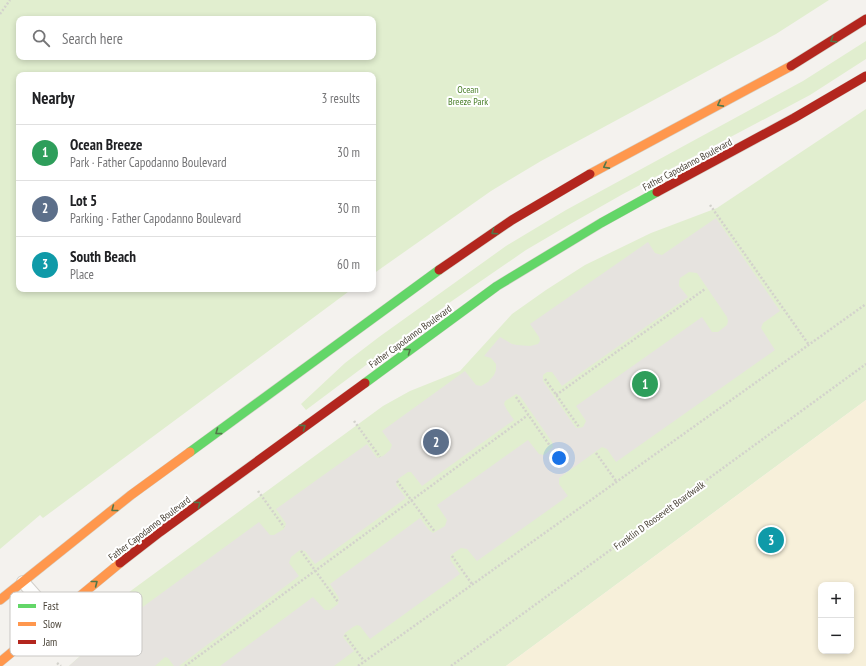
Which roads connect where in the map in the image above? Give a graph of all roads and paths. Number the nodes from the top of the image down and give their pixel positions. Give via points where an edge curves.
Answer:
1 (10, 0) edge
2 (0, 14) edge
3 (866, 19) edge
4 (866, 76) edge
5 (710, 205) dead end
6 (705, 289) dead end
7 (866, 304) edge
8 (809, 345) junction
9 (866, 364) edge
10 (545, 379) dead end
11 (556, 395) junction
12 (516, 397) dead end
13 (528, 415) junction
14 (354, 421) dead end
15 (579, 427) dead end
16 (550, 446) dead end
17 (596, 453) dead end
18 (380, 457) dead end
19 (397, 481) dead end
20 (616, 481) junction
21 (258, 491) dead end
22 (411, 500) junction
23 (284, 527) dead end
24 (435, 532) dead end
25 (301, 552) dead end
26 (452, 556) dead end
27 (315, 571) junction
28 (23, 582) junction
29 (472, 584) junction
30 (10, 592) edge
31 (10, 592) edge
32 (32, 592) edge
33 (84, 592) edge
34 (0, 600) edge
35 (338, 602) dead end
36 (345, 635) dead end
37 (10, 654) edge
38 (364, 661) junction
39 (0, 662) edge
40 (57, 663) dead end
41 (61, 666) edge
42 (185, 666) edge
43 (358, 666) edge
44 (452, 666) edge

1 - 2 path
3 -> 28 main road via 766,79 567,187 479,242 134,493
33 -> 4 main road, Father Capodanno Boulevard via 160,532 497,286 601,223
5 - 8 path
6 - 11 path
7 - 8 path
8 - 20 path
9 - 44 path, Franklin D Roosevelt Boardwalk
10 - 11 path
11 - 15 path
12 - 13 path
13 - 16 path
13 - 22 path
14 - 18 path
17 - 20 path
19 - 22 path
20 - 29 path
21 - 23 path
22 - 24 path
22 - 27 path
25 - 27 path
26 - 29 path
27 - 35 path
27 - 42 path
28 - 30 main road
28 - 32 lane
29 - 38 path
31 - 34 main road
36 - 38 path
37 - 39 main road, Father Capodanno Boulevard
38 - 43 path
40 - 41 path

